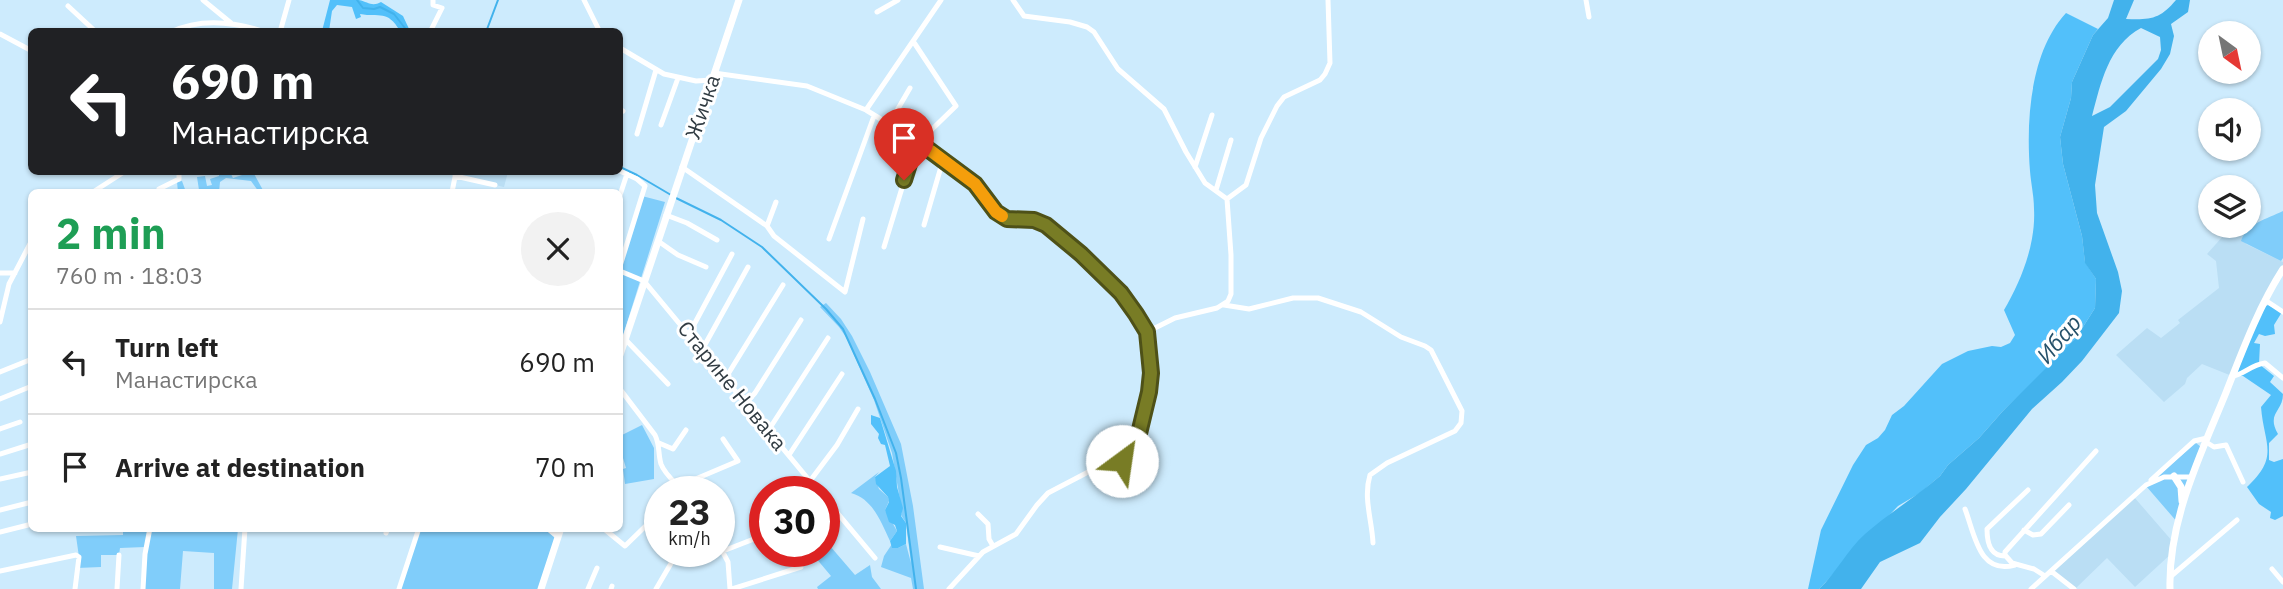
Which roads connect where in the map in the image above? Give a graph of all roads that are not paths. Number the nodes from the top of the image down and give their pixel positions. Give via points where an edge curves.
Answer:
1 (202, 0) edge
2 (289, 0) edge
3 (433, 0) edge
4 (584, 0) edge
5 (739, 0) edge
6 (898, 0) edge
7 (942, 0) edge
8 (1013, 0) edge
9 (1328, 0) edge
10 (1586, 0) edge
11 (68, 6) dead end
12 (877, 12) dead end
13 (1589, 17) dead end
14 (231, 23) junction
15 (92, 28) edge
16 (185, 28) edge
17 (247, 28) edge
18 (281, 28) edge
19 (431, 28) edge
20 (598, 28) edge
21 (0, 34) edge
22 (913, 41) junction
23 (28, 49) edge
24 (623, 50) edge
25 (656, 70) junction
26 (713, 77) junction
27 (678, 78) junction
28 (910, 88) dead end
29 (866, 110) junction
30 (1212, 115) dead end
31 (874, 116) junction
32 (889, 124) junction
33 (661, 125) dead end
34 (638, 134) dead end
35 (1231, 140) dead end
36 (918, 143) junction
37 (943, 160) junction
38 (682, 167) junction
39 (1195, 167) junction
40 (623, 172) edge
41 (627, 174) junction
42 (119, 175) edge
43 (179, 175) edge
44 (459, 175) edge
45 (495, 185) dead end
46 (98, 189) edge
47 (159, 189) dead end
48 (622, 189) edge
49 (1216, 190) junction
50 (1227, 199) junction
51 (776, 202) dead end
52 (666, 215) junction
53 (863, 219) dead end
54 (924, 225) dead end
55 (767, 226) junction
56 (829, 239) dead end
57 (717, 240) dead end
58 (658, 241) junction
59 (884, 247) dead end
60 (28, 248) edge
61 (732, 254) dead end
62 (623, 259) edge
63 (706, 267) dead end
64 (748, 267) dead end
65 (2283, 269) edge
66 (623, 270) edge
67 (15, 272) junction
68 (0, 273) edge
69 (644, 281) junction
70 (783, 285) dead end
71 (2264, 300) junction
72 (1224, 305) junction
73 (2283, 312) edge
74 (801, 320) dead end
75 (0, 322) edge
76 (1147, 332) junction
77 (689, 334) junction
78 (828, 338) dead end
79 (625, 339) junction
80 (623, 345) edge
81 (702, 350) junction
82 (28, 361) edge
83 (0, 372) edge
84 (842, 374) dead end
85 (2232, 376) junction
86 (2283, 378) edge
87 (725, 379) junction
88 (668, 384) dead end
89 (28, 388) edge
90 (623, 393) edge
91 (0, 399) edge
92 (746, 404) junction
93 (858, 409) dead end
94 (20, 422) dead end
95 (0, 429) edge
96 (686, 430) dead end
97 (768, 431) junction
98 (723, 439) dead end
99 (2205, 439) junction
100 (659, 443) junction
101 (28, 445) edge
102 (2096, 451) dead end
103 (0, 454) edge
104 (789, 455) junction
105 (28, 473) edge
106 (670, 476) edge
107 (709, 476) edge
108 (806, 476) edge
109 (814, 476) edge
110 (2174, 476) junction
111 (2192, 477) junction
112 (0, 479) edge
113 (2244, 482) dead end
114 (2146, 485) junction
115 (2028, 490) dead end
116 (28, 503) edge
117 (2069, 505) dead end
118 (1965, 509) dead end
119 (0, 510) edge
120 (2180, 513) junction
121 (978, 514) dead end
122 (840, 516) edge
123 (2237, 520) dead end
124 (28, 525) edge
125 (644, 528) edge
126 (2024, 530) junction
127 (0, 532) edge
128 (149, 532) edge
129 (245, 532) edge
130 (418, 532) edge
131 (608, 532) edge
132 (560, 533) edge
133 (1373, 543) dead end
134 (993, 546) junction
135 (940, 547) dead end
136 (119, 555) dead end
137 (979, 556) junction
138 (2005, 556) junction
139 (875, 558) dead end
140 (2015, 565) junction
141 (669, 567) edge
142 (729, 567) edge
143 (801, 567) dead end
144 (597, 568) dead end
145 (2272, 569) dead end
146 (0, 571) edge
147 (2051, 571) junction
148 (2045, 576) junction
149 (2170, 577) junction
150 (2283, 582) edge
151 (75, 589) edge
152 (117, 589) edge
153 (143, 589) edge
154 (241, 589) edge
155 (399, 589) edge
156 (541, 589) edge
157 (588, 589) edge
158 (656, 589) edge
159 (731, 589) edge
160 (949, 589) edge
161 (2031, 589) edge
162 (2074, 589) edge
163 (2170, 589) edge

1 - 14 street
2 - 18 street
3 - 19 street via 433,5 442,8
4 - 20 street
5 - 26 main road, Жичка
6 - 12 street
7 - 22 street
8 - 39 street via 1024,16 1070,22 1094,32 1118,69 1164,109
9 - 50 street via 1330,63 1325,74 1284,97 1261,138 1246,184
10 - 13 street
11 - 15 street
14 - 16 street
14 - 17 street
21 - 23 street
22 - 29 street
22 - 36 street via 956,106
24 - 25 street
25 - 27 street
25 - 34 street
26 - 27 street
26 - 29 street via 807,86
26 - 38 main road, Жичка
27 - 33 street
28 - 32 street
29 - 31 street
30 - 39 street
31 - 32 street
31 - 56 street
32 - 36 street
35 - 49 street
36 - 37 street
36 - 59 street
37 - 54 street
37 - 76 street via 975,184 996,212 1007,219 1046,225 1081,254 1121,293
38 - 52 main road, Жичка
38 - 55 street
39 - 49 street
40 - 41 street
41 - 48 street
41 - 62 street via 645,186
42 - 46 street
43 - 47 street
44 - 45 street
49 - 50 street
50 - 72 street via 1231,294
51 - 55 street
52 - 57 street
52 - 58 main road, Жичка
53 - 55 street via 845,292
58 - 63 street
58 - 69 main road, Жичка
60 - 67 street
61 - 77 street
64 - 81 street
65 - 71 main road
66 - 69 street
67 - 68 street
67 - 75 street
69 - 77 street, Старине Новака
69 - 79 main road, Жичка
70 - 87 street
71 - 73 street
71 - 85 main road
72 - 76 street via 1175,318
72 - 133 street via 1258,309 1293,298 1318,298 1360,313 1431,350 1462,411 1461,423 1455,431 1370,475 1366,495
74 - 92 street
76 - 134 street via 1151,373 1136,446 1124,460 1092,470 1048,493 1016,534
77 - 81 street, Старине Новака
78 - 97 street
79 - 80 main road, Жичка
79 - 88 street
81 - 87 street, Старине Новака
82 - 83 street
84 - 104 street
85 - 86 street via 2264,363
85 - 99 main road
87 - 92 street, Старине Новака
89 - 91 street
90 - 100 street
92 - 97 street, Старине Новака
93 - 109 street
94 - 95 street
96 - 100 street via 673,449
97 - 104 street, Старине Новака
98 - 107 street via 738,461
99 - 111 main road
99 - 113 street via 2214,447 2226,445
99 - 114 street via 2185,448
100 - 106 street via 661,464
101 - 103 street
102 - 126 street
104 - 108 street, Старине Новака
105 - 112 street
110 - 111 street
110 - 114 street
110 - 120 main road via 2182,490
111 - 120 main road
114 - 147 street
115 - 138 street via 1987,529 1993,554
116 - 119 street
117 - 126 street via 2041,534 2033,536
118 - 140 street via 1989,564
120 - 149 main road
121 - 134 street via 988,524
122 - 139 street
123 - 149 street
124 - 127 street
125 - 131 street via 625,546
126 - 138 street
128 - 153 street
129 - 154 street
130 - 155 street
132 - 156 main road
134 - 137 street
135 - 137 street
136 - 152 street
137 - 160 street
138 - 140 street
140 - 148 street
141 - 158 street
142 - 159 street
143 - 159 street
144 - 157 street
145 - 150 street
146 - 151 street via 72,554 79,556
147 - 148 street
147 - 162 street
148 - 161 street
149 - 163 main road

